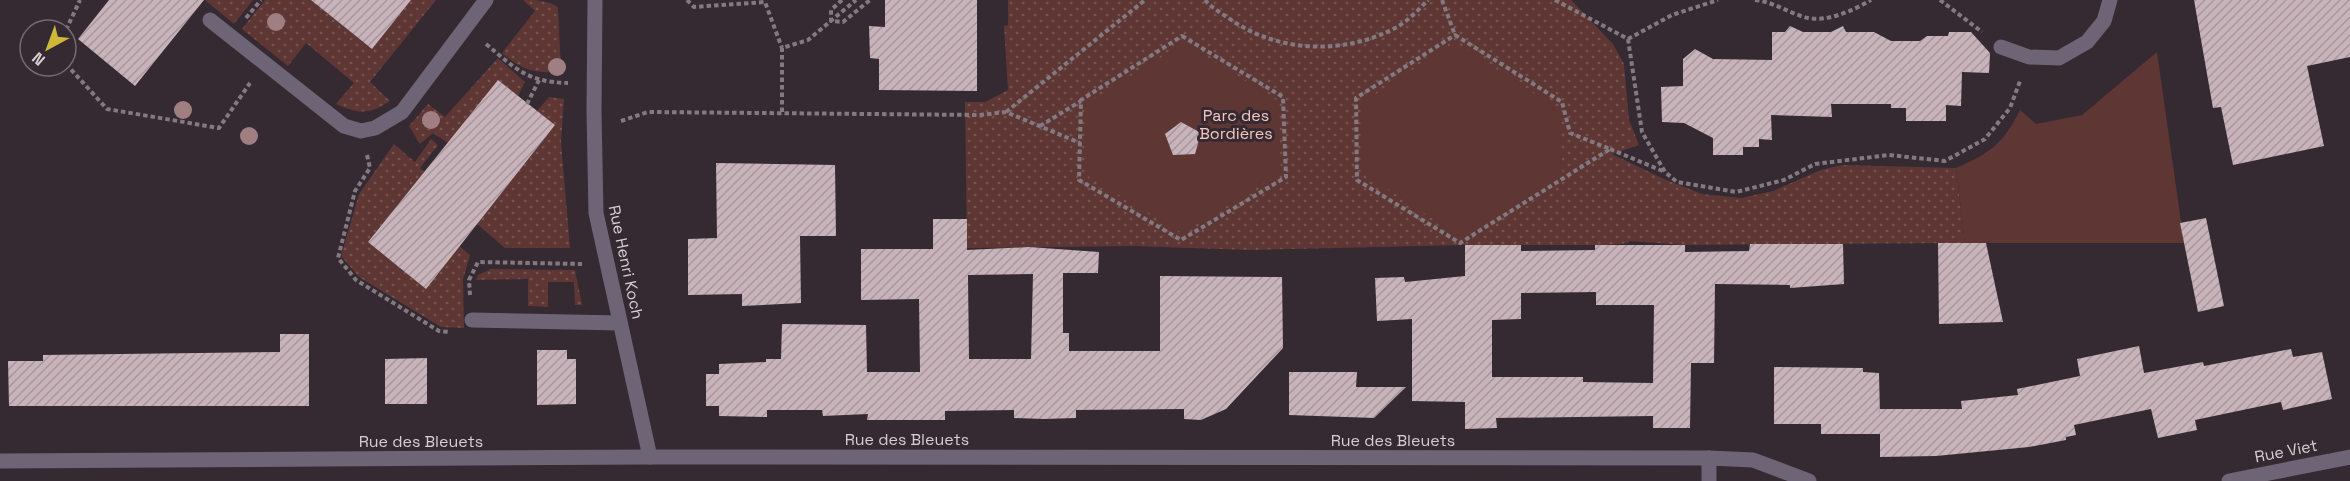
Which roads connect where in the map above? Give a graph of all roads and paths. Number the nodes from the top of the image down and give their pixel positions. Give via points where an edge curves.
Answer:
1 (80, 0) edge
2 (486, 0) edge
3 (596, 0) edge
4 (687, 0) edge
5 (842, 0) edge
6 (856, 0) edge
7 (870, 0) edge
8 (1146, 0) edge
9 (1205, 0) edge
10 (1428, 0) edge
11 (1442, 0) edge
12 (1555, 0) edge
13 (1718, 0) edge
14 (1755, 0) edge
15 (1871, 0) edge
16 (1940, 0) edge
17 (2110, 0) edge
18 (72, 18) edge
19 (210, 20) dead end
20 (831, 21) junction
21 (466, 27) junction
22 (1455, 35) junction
23 (1628, 39) junction
24 (2001, 47) joint
25 (782, 48) junction
26 (2029, 57) junction
27 (264, 63) junction
28 (78, 76) edge
29 (540, 80) junction
30 (572, 83) dead end
31 (1081, 100) junction
32 (527, 104) dead end
33 (782, 112) junction
34 (1006, 112) junction
35 (621, 121) dead end
36 (1041, 126) junction
37 (361, 130) junction
38 (1080, 143) junction
39 (1610, 149) junction
40 (1665, 172) junction
41 (607, 264) junction
42 (472, 320) junction
43 (620, 323) junction
44 (650, 457) junction
45 (2350, 457) edge
46 (1709, 458) junction
47 (0, 461) edge
48 (1709, 481) edge
49 (1809, 481) edge
50 (2229, 481) edge

1 - 18 path
2 - 21 street
3 - 41 street, Rue Henri Koch via 596,213
4 - 25 path via 694,7 765,2
5 - 20 path via 831,10
6 - 20 path
7 - 20 path via 843,22
8 - 34 path
9 - 10 path via 1241,27 1279,42 1320,48 1360,42 1399,27
11 - 22 path
12 - 23 path
13 - 23 path via 1672,15
14 - 15 path via 1768,1 1809,18 1835,16
16 - 24 path
17 - 26 street via 2104,21 2087,42 2059,58
19 - 27 street
20 - 25 path via 808,40
21 - 29 path via 523,74
21 - 37 street via 402,112 375,128
22 - 39 path via 1562,102 1570,133
22 - 39 path via 1356,98 1358,180 1460,243
23 - 40 path via 1642,132
24 - 26 street
25 - 33 path
26 - 40 path via 2010,108 1985,139 1945,161 1889,155 1815,164 1784,180 1736,192 1677,182
27 - 28 path via 219,128 107,109
27 - 37 street via 344,126
29 - 30 path
29 - 32 path
31 - 36 path
31 - 38 path
31 - 38 path via 1182,36 1283,97 1286,177 1181,240 1079,180
33 - 34 path
33 - 35 path via 648,112
34 - 36 path
36 - 38 path
37 - 42 path via 370,168 355,191 338,258 356,280 439,332 471,332
39 - 40 path
41 - 42 path via 478,262 469,280
41 - 43 street, Rue Henri Koch
42 - 43 street
43 - 44 street, Rue Henri Koch
44 - 46 street, Rue des Bleuets
44 - 47 street, Rue des Bleuets
45 - 50 street, Rue Viet
46 - 48 street
46 - 49 street, Rue des Bleuets via 1753,460

